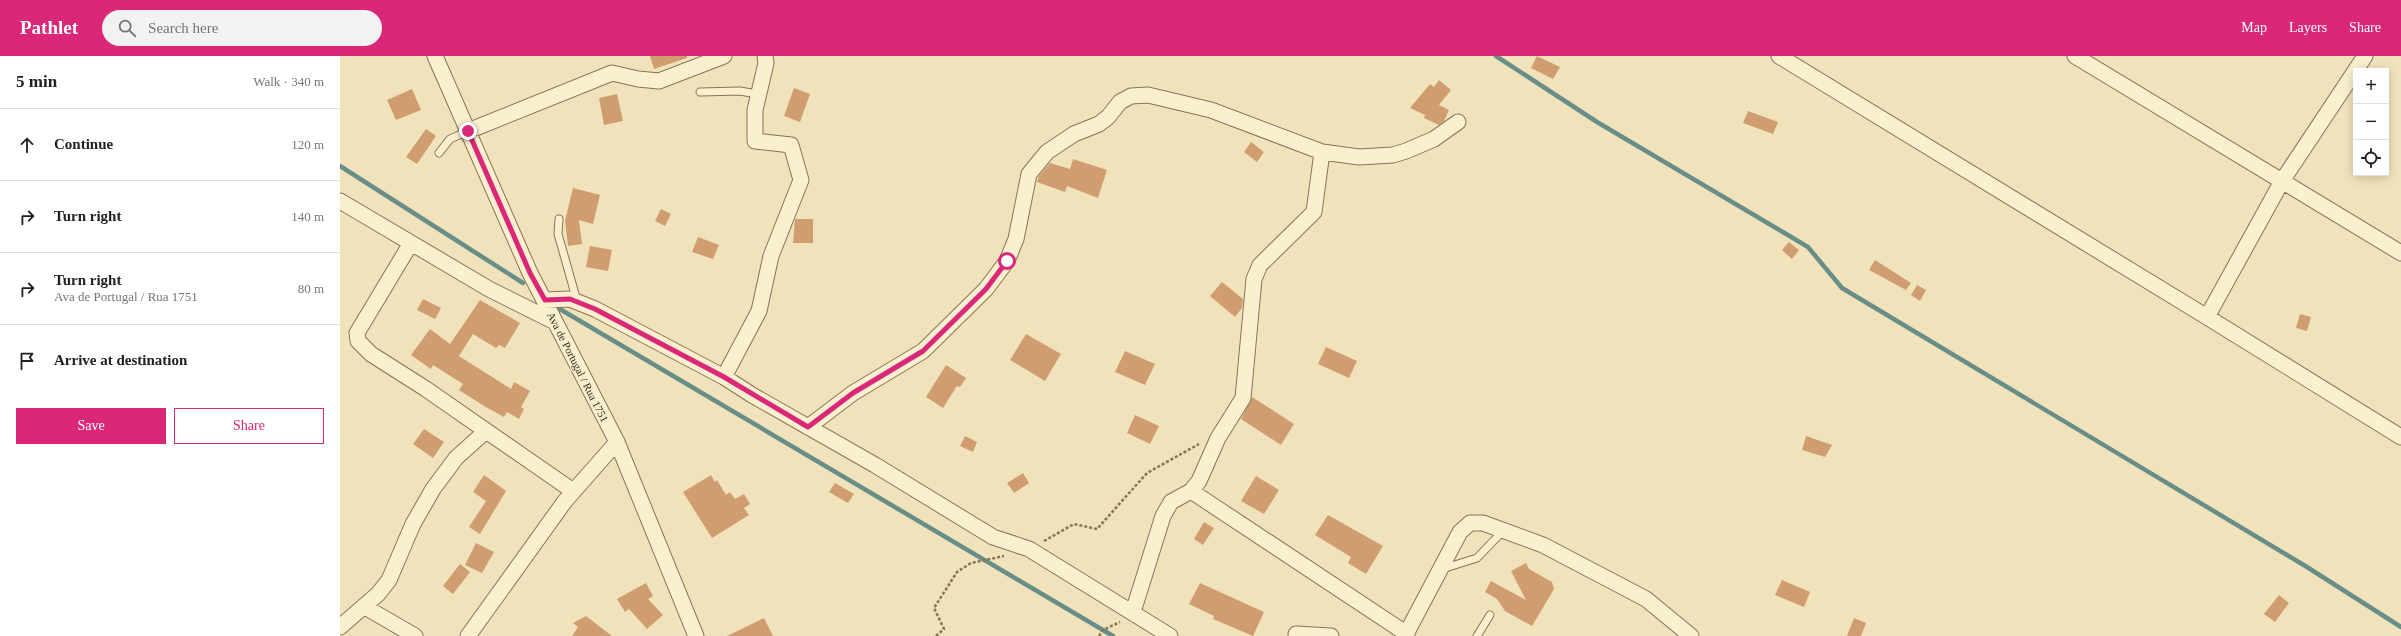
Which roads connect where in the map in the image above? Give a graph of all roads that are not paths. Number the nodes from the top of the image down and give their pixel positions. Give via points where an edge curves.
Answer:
1 (435, 56) edge
2 (724, 56) edge
3 (765, 56) edge
4 (1779, 56) edge
5 (2075, 56) edge
6 (2365, 56) edge
7 (700, 92) dead end
8 (758, 94) junction
9 (1458, 122) dead end
10 (468, 131) junction
11 (1322, 152) junction
12 (439, 154) dead end
13 (2282, 181) junction
14 (340, 201) edge
15 (559, 219) dead end
16 (410, 243) junction
17 (2401, 253) edge
18 (545, 300) junction
19 (577, 302) junction
20 (2207, 317) junction
21 (555, 322) junction
22 (724, 377) junction
23 (808, 427) junction
24 (486, 431) junction
25 (2401, 437) edge
26 (617, 442) junction
27 (573, 491) junction
28 (1190, 491) junction
29 (1503, 531) junction
30 (1442, 569) junction
31 (365, 607) junction
32 (1133, 612) junction
33 (1490, 615) dead end
34 (340, 627) edge
35 (1406, 635) edge
36 (415, 636) edge
37 (468, 636) edge
38 (696, 636) edge
39 (1170, 636) edge
40 (1296, 636) edge
41 (1331, 636) edge
42 (1476, 636) edge
43 (1691, 636) edge

1 - 10 street, Ava de Portugal / Rua 1751
2 - 10 street via 659,81 638,80 612,73
3 - 8 street via 766,63
4 - 20 street
5 - 13 street
6 - 13 street
7 - 8 lane via 740,91
8 - 22 street via 754,110 757,124 755,141 791,145 800,180 771,256 759,311
9 - 11 street via 1434,139 1393,155 1359,157
10 - 12 lane via 450,139
10 - 18 street, Ava de Portugal / Rua 1751 via 530,273
11 - 23 street via 1211,110 1148,95 1131,96 1120,102 1099,124 1074,134 1047,152 1029,174 1016,239 1007,261 986,289 923,351 853,393
11 - 28 street via 1314,212 1260,265 1254,280 1243,398 1218,438 1199,481
13 - 17 street
13 - 20 street
14 - 16 street
15 - 19 lane via 558,234
16 - 21 street via 490,289
16 - 24 street via 357,333 358,341 371,354
18 - 19 street via 561,298
18 - 21 street, Ava de Portugal / Rua 1751
19 - 22 street
20 - 25 street
21 - 26 street, Ava de Portugal / Rua 1751
22 - 23 street
23 - 32 street via 993,537 1029,549
24 - 27 street
24 - 31 street via 456,458 433,489 413,524 389,580
26 - 27 street
26 - 38 street, Ava de Portugal / Rua 1751
27 - 37 street
28 - 32 street via 1171,502 1163,516
28 - 35 street
29 - 30 lane via 1477,558
29 - 30 street via 1483,522 1470,523 1460,532
29 - 43 street via 1543,545 1646,599
30 - 35 street
31 - 34 street
31 - 36 street
32 - 39 street
33 - 42 lane
40 - 41 street

